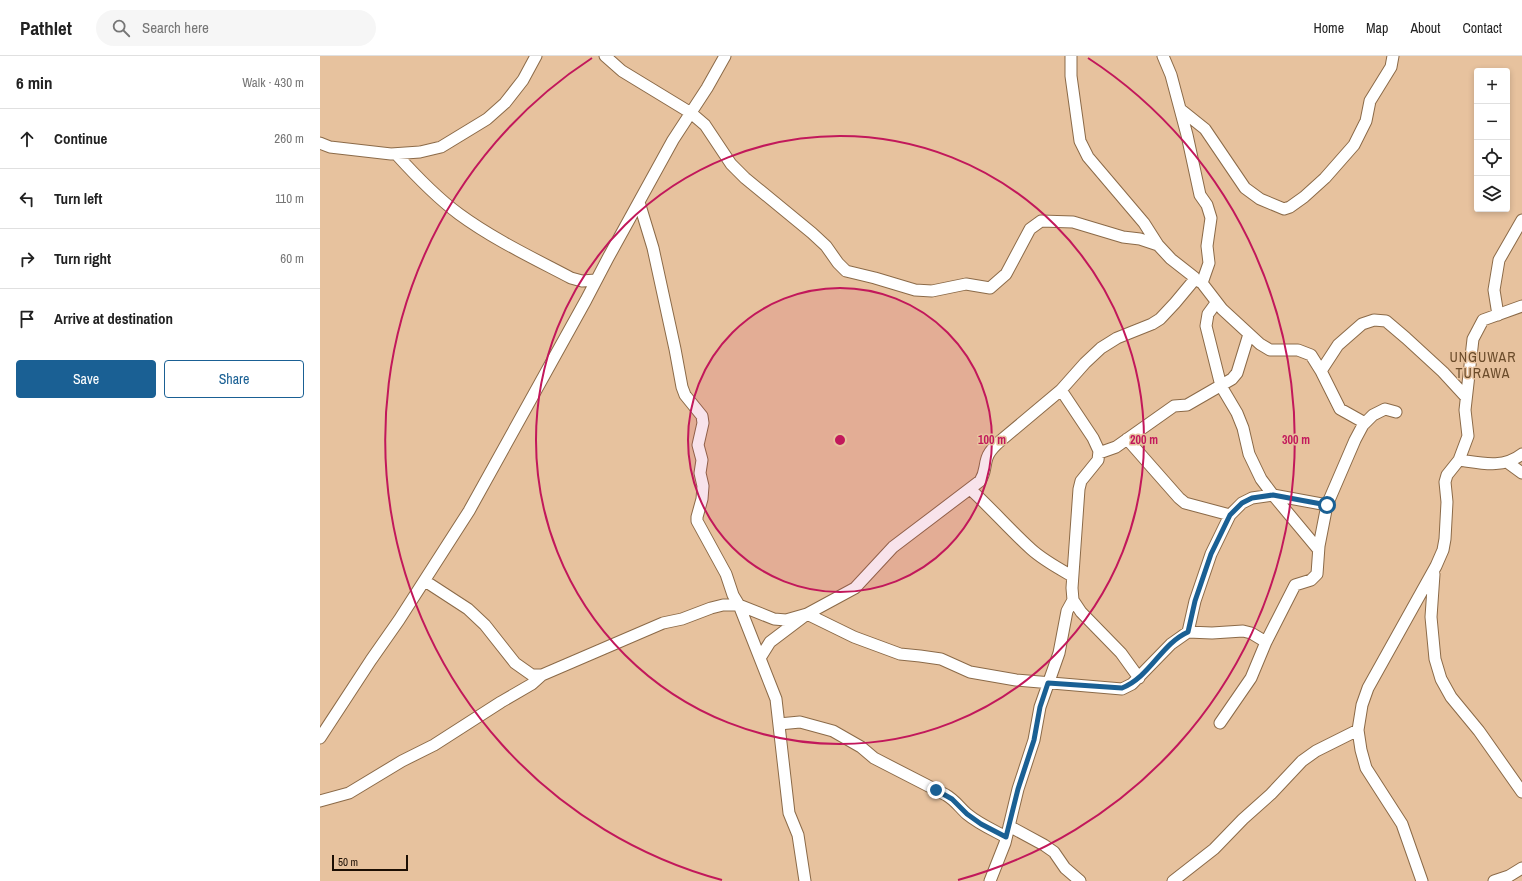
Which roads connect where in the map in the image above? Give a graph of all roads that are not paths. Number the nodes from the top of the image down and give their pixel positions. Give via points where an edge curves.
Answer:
1 (536, 56) edge
2 (605, 56) edge
3 (725, 56) edge
4 (1071, 56) edge
5 (1163, 56) edge
6 (1393, 56) edge
7 (1180, 109) junction
8 (691, 113) junction
9 (320, 142) edge
10 (396, 154) junction
11 (639, 202) junction
12 (1522, 220) edge
13 (1158, 245) junction
14 (596, 280) junction
15 (1198, 281) junction
16 (1216, 303) junction
17 (1522, 306) edge
18 (1498, 314) junction
19 (1249, 334) junction
20 (1321, 371) junction
21 (1221, 386) junction
22 (1061, 390) junction
23 (1466, 397) junction
24 (1396, 412) dead end
25 (1365, 423) junction
26 (1127, 439) junction
27 (1099, 453) junction
28 (1522, 454) edge
29 (1459, 460) junction
30 (1507, 462) junction
31 (1522, 474) edge
32 (970, 488) junction
33 (1273, 495) junction
34 (1327, 505) junction
35 (1230, 515) junction
36 (1318, 549) junction
37 (1436, 566) junction
38 (1072, 576) junction
39 (425, 580) junction
40 (1073, 600) junction
41 (739, 605) junction
42 (807, 614) junction
43 (1188, 632) junction
44 (1266, 642) junction
45 (760, 658) junction
46 (542, 675) junction
47 (1139, 678) junction
48 (1048, 683) junction
49 (1220, 723) dead end
50 (779, 724) junction
51 (1358, 730) junction
52 (320, 738) edge
53 (1522, 792) edge
54 (320, 801) edge
55 (1009, 826) junction
56 (1006, 837) junction
57 (1522, 868) edge
58 (806, 881) edge
59 (990, 881) edge
60 (1080, 881) edge
61 (1173, 881) edge
62 (1422, 881) edge
63 (1494, 881) edge

1 - 10 street via 523,80 487,119 440,147
2 - 8 street via 638,81
3 - 8 street
4 - 13 street via 1080,141 1088,157 1144,223
5 - 7 street
6 - 7 street via 1391,67 1370,101 1366,121 1354,145 1325,178 1304,197 1284,209 1260,199 1245,188 1204,129
7 - 15 street via 1200,195 1207,205 1211,218 1207,246 1209,263
8 - 11 street
8 - 13 street via 705,125 731,164 826,246 846,271 915,290 932,291 966,284 990,288 1006,274 1030,229 1041,221 1073,222
9 - 10 street via 330,147
10 - 14 street via 458,213 571,278 582,281
11 - 14 street
11 - 41 street via 652,248 682,387 685,395 702,416 698,445 702,460 700,473 703,486 697,521 726,574
12 - 18 street via 1499,260 1494,290
13 - 15 street
14 - 39 street via 469,511
15 - 16 street
15 - 22 street via 1193,283 1160,319 1101,348
16 - 19 street
16 - 21 street via 1208,314 1206,326
17 - 18 street
18 - 23 street via 1483,320 1473,339
19 - 20 street via 1270,350 1304,352 1313,358
19 - 21 street via 1237,373
20 - 23 street via 1338,345 1362,324 1374,320 1386,321
20 - 25 street via 1340,409
21 - 26 street via 1187,405 1174,406
21 - 33 street via 1237,413 1256,470
22 - 27 street via 1093,438
22 - 32 street via 990,450 985,473 980,481
23 - 29 street via 1468,436
24 - 25 street via 1385,410 1373,415
25 - 34 street
26 - 27 street via 1116,447
26 - 35 street via 1185,503
27 - 38 street via 1098,460 1080,485
28 - 30 street
29 - 30 street via 1488,464
29 - 37 street via 1447,475 1445,482 1445,539
30 - 31 street
32 - 38 street via 1031,549
32 - 42 street via 893,547 855,588
33 - 34 street
33 - 35 street via 1252,498 1242,503
33 - 36 street
34 - 36 street
35 - 43 street via 1211,554 1195,601
36 - 44 street via 1317,574 1311,580 1294,585
37 - 51 street via 1368,688
37 - 53 street via 1431,617 1441,679 1451,697 1479,731
38 - 40 street
39 - 46 street via 468,609 515,663 532,675
39 - 52 street
40 - 47 street via 1081,612 1121,653
40 - 48 street
41 - 42 street via 774,619 786,620
41 - 45 street
41 - 46 street via 723,605 663,623
42 - 45 street via 770,642
42 - 48 street via 854,637 900,654 941,659 970,672 989,676
43 - 44 street via 1243,630
43 - 47 street via 1171,644
44 - 49 street via 1251,678
45 - 50 street via 776,699
46 - 54 street via 532,684 434,745 349,793
47 - 48 street via 1122,688
48 - 55 street
50 - 56 street via 800,722 833,731 861,747 874,758 946,795 981,824
50 - 58 street via 789,813 798,835
51 - 61 street via 1302,761 1214,849
51 - 62 street via 1366,768 1402,824
55 - 56 street
55 - 60 street via 1054,852 1065,868
56 - 59 street
57 - 63 street

